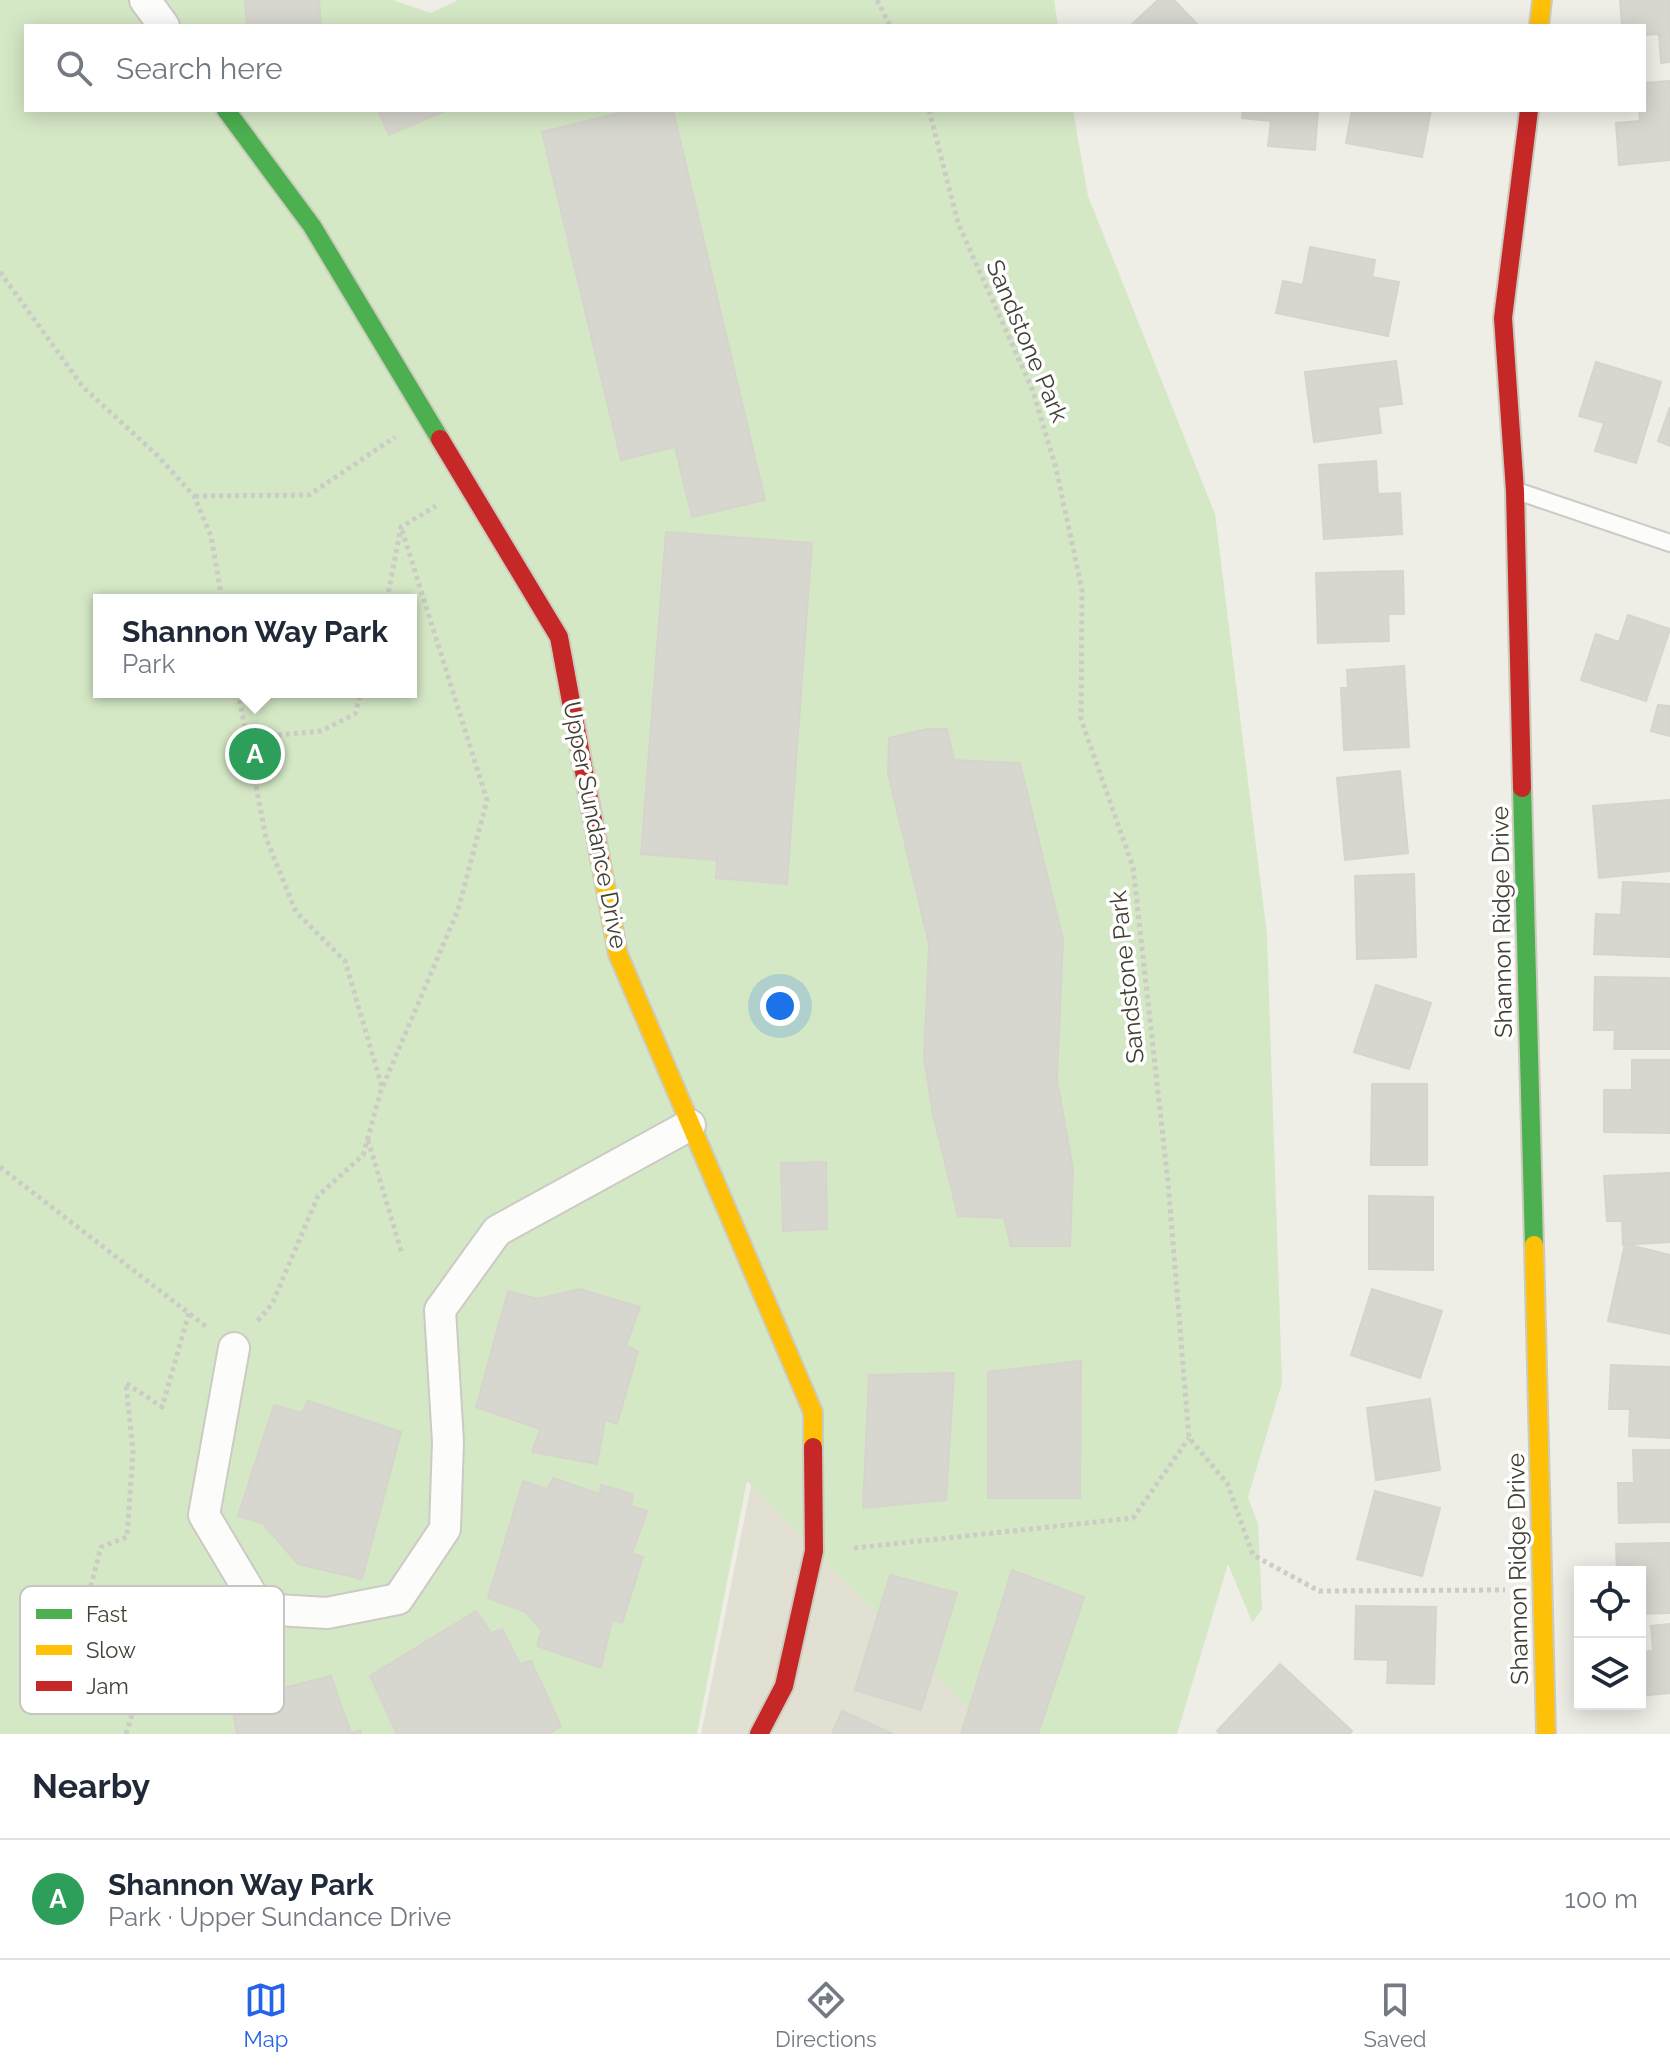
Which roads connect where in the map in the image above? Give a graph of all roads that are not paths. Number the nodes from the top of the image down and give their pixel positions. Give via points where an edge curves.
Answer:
1 (145, 0) edge
2 (1542, 0) edge
3 (163, 24) edge
4 (1539, 24) edge
5 (227, 112) edge
6 (1529, 112) edge
7 (1515, 491) junction
8 (1670, 543) edge
9 (690, 1125) junction
10 (234, 1348) road end
11 (246, 1586) edge
12 (284, 1610) edge
13 (759, 1734) edge
14 (1546, 1734) edge

1 - 3 street
2 - 4 street
5 - 9 street, Upper Sundance Drive via 312,226 559,637 618,954
6 - 7 street, Shannon Ridge Drive via 1503,318
7 - 8 lane
7 - 14 street, Shannon Ridge Drive
9 - 12 street via 497,1231 440,1310 448,1442 445,1529 398,1599 327,1613
9 - 13 street, Upper Sundance Drive via 813,1412 814,1551 784,1686
10 - 11 street via 204,1515

